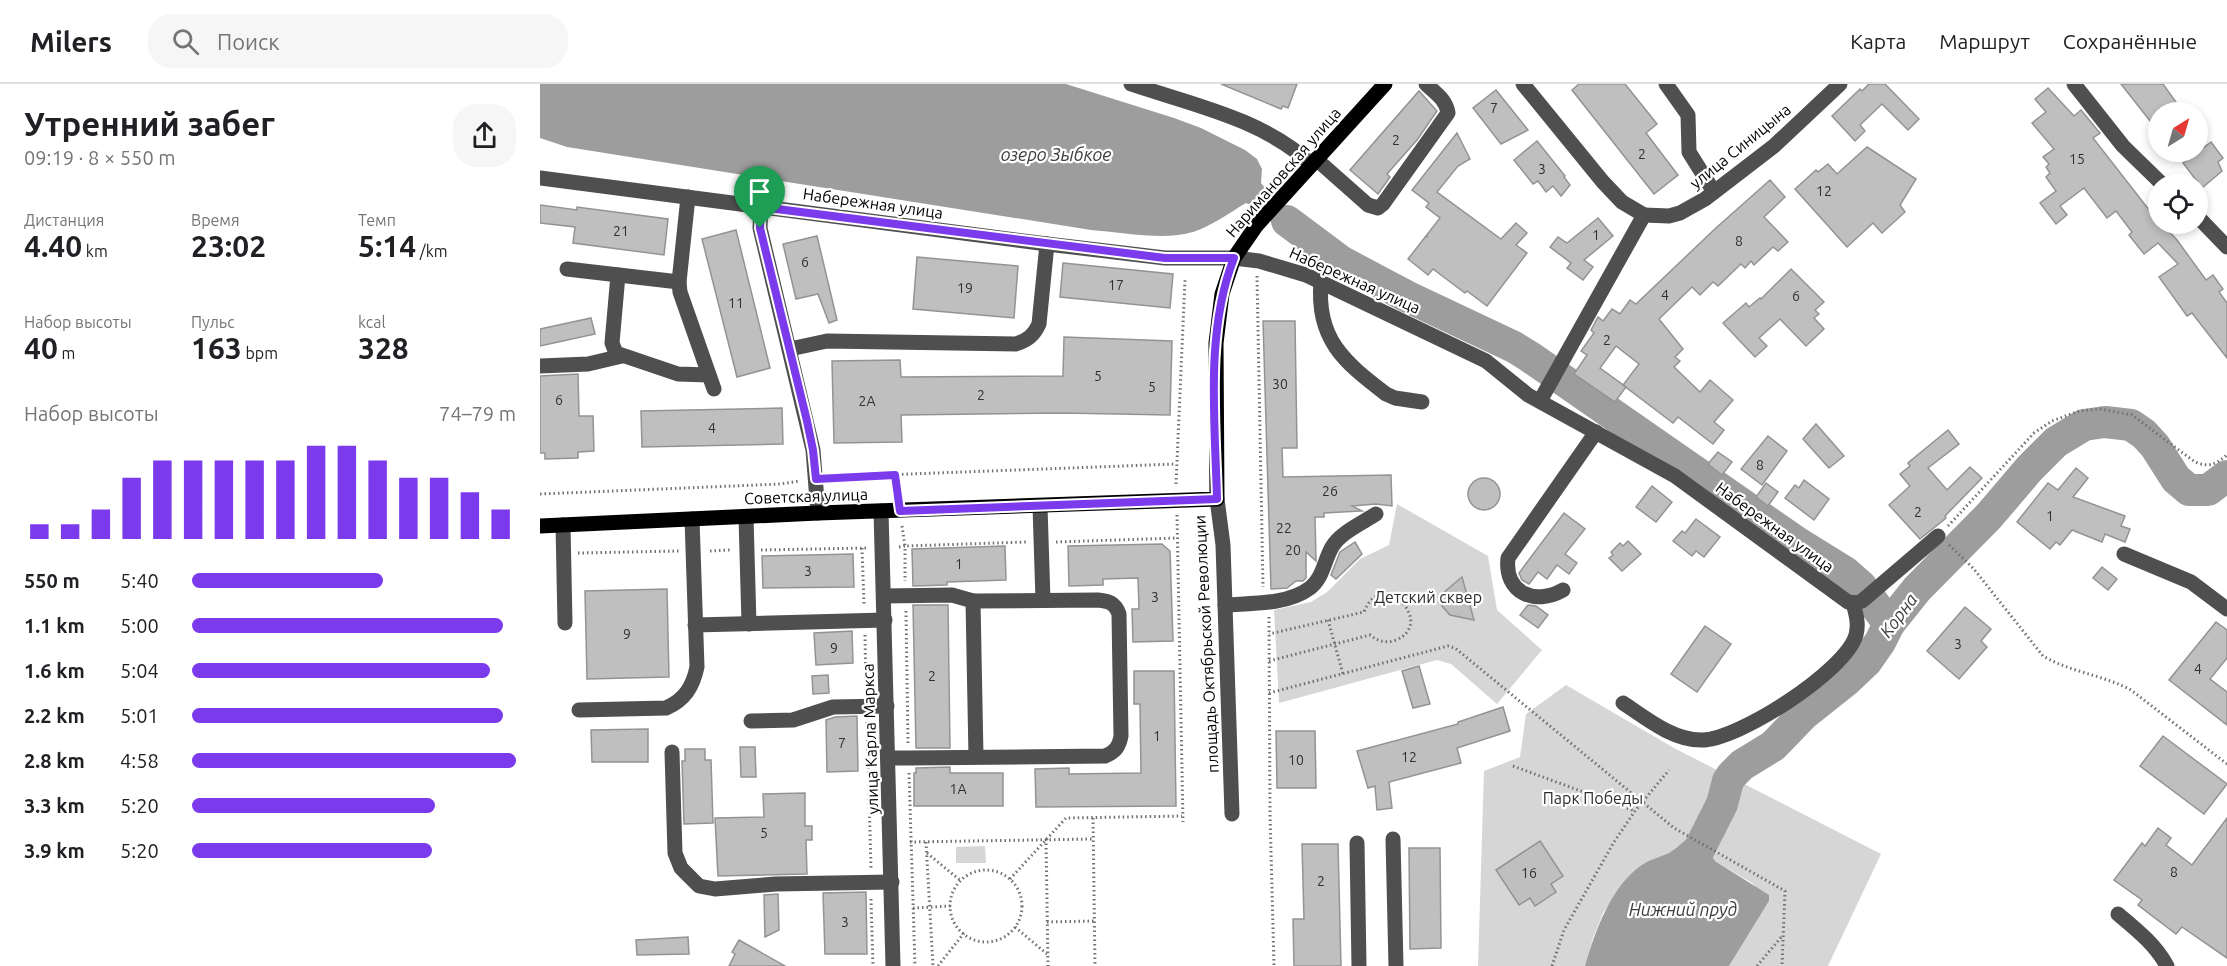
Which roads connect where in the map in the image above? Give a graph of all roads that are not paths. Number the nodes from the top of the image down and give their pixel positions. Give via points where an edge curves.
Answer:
1 (1131, 84) edge
2 (1385, 84) edge
3 (1426, 84) edge
4 (1523, 84) edge
5 (1666, 84) edge
6 (1840, 84) edge
7 (2074, 84) edge
8 (1314, 162) junction
9 (540, 171) edge
10 (2152, 174) edge
11 (540, 178) edge
12 (570, 180) junction
13 (1714, 192) junction
14 (688, 196) junction
15 (761, 207) junction
16 (1644, 215) junction
17 (2208, 227) edge
18 (1047, 244) junction
19 (2227, 247) edge
20 (1234, 258) junction
21 (567, 269) dead end
22 (618, 275) junction
23 (679, 282) junction
24 (1321, 282) junction
25 (790, 349) junction
26 (622, 356) junction
27 (540, 366) edge
28 (1540, 401) junction
29 (1422, 402) dead end
30 (1596, 432) junction
31 (1217, 499) junction
32 (1040, 506) junction
33 (881, 511) junction
34 (818, 513) junction
35 (1376, 514) dead end
36 (746, 517) junction
37 (692, 519) junction
38 (563, 525) junction
39 (540, 526) edge
40 (1941, 538) road end
41 (2124, 554) dead end
42 (1563, 590) dead end
43 (884, 596) junction
44 (1043, 600) junction
45 (973, 601) junction
46 (1858, 602) junction
47 (1225, 605) junction
48 (2227, 609) edge
49 (885, 620) junction
50 (565, 623) dead end
51 (749, 624) junction
52 (695, 625) junction
53 (1623, 703) dead end
54 (887, 706) junction
55 (579, 710) dead end
56 (750, 721) dead end
57 (672, 752) dead end
58 (976, 757) junction
59 (889, 758) junction
60 (1232, 814) dead end
61 (1393, 839) dead end
62 (1357, 843) dead end
63 (892, 882) junction
64 (2118, 914) dead end
65 (893, 966) edge
66 (1359, 966) edge
67 (1396, 966) edge
68 (2167, 966) edge

1 - 8 street via 1258,128
2 - 8 main road, Наримановская улица
3 - 8 street via 1447,105 1448,112 1378,208
4 - 16 street via 1613,193
5 - 13 street via 1688,115 1689,152
6 - 13 street, улица Синицына via 1774,146
7 - 10 street via 2123,146
8 - 20 main road, Наримановская улица via 1256,226
9 - 12 street
11 - 12 street, Набережная улица
12 - 14 street, Набережная улица
13 - 16 street, улица Синицына via 1680,213
14 - 15 street, Набережная улица
14 - 23 street
15 - 18 street, Набережная улица
15 - 25 street via 760,228
16 - 28 street
17 - 19 street
18 - 20 street, Набережная улица via 1165,258
18 - 25 street via 1039,324 1026,341 826,341
20 - 24 street, Набережная улица via 1282,266
20 - 31 main road, площадь Октябрьской Революции via 1222,294 1216,334
21 - 22 street
22 - 23 street
22 - 26 street via 612,343
23 - 26 street via 712,382
24 - 28 street, Набережная улица via 1486,361
24 - 29 street via 1320,307 1325,331 1338,351 1386,394
25 - 34 street via 813,450
26 - 27 street via 588,364
28 - 30 street, Набережная улица
30 - 42 street via 1508,558 1506,570 1510,580 1524,594 1547,598
30 - 46 street, Набережная улица via 1675,476 1841,597
31 - 32 main road, Советская улица
31 - 47 street, площадь Октябрьской Революции
32 - 33 main road, Советская улица
32 - 44 street
33 - 34 main road, Советская улица
33 - 43 street, улица Карла Маркса
34 - 36 main road, Советская улица
35 - 47 street via 1337,540 1309,589 1282,599
36 - 37 main road, Советская улица
36 - 51 street
37 - 38 main road, Советская улица
37 - 52 street
38 - 39 main road, Советская улица
38 - 50 street
40 - 46 street
41 - 48 street via 2191,582
43 - 45 street via 952,595
43 - 49 street, улица Карла Маркса
44 - 45 street
44 - 58 street via 1098,600 1116,606 1120,744 1105,756
45 - 58 street
46 - 53 street via 1856,635 1845,654 1789,701 1724,736 1702,741 1680,737
47 - 60 street, площадь Октябрьской Революции
49 - 51 street
49 - 54 street, улица Карла Маркса
51 - 52 street
52 - 55 street via 698,667 688,692 677,704 666,708
54 - 56 street via 832,707 793,720
54 - 59 street, улица Карла Маркса
57 - 63 street via 675,853 681,868 699,886 715,889
58 - 59 street
59 - 63 street, улица Карла Маркса
61 - 67 street
62 - 66 street
63 - 65 street, улица Карла Маркса
64 - 68 street via 2150,941

